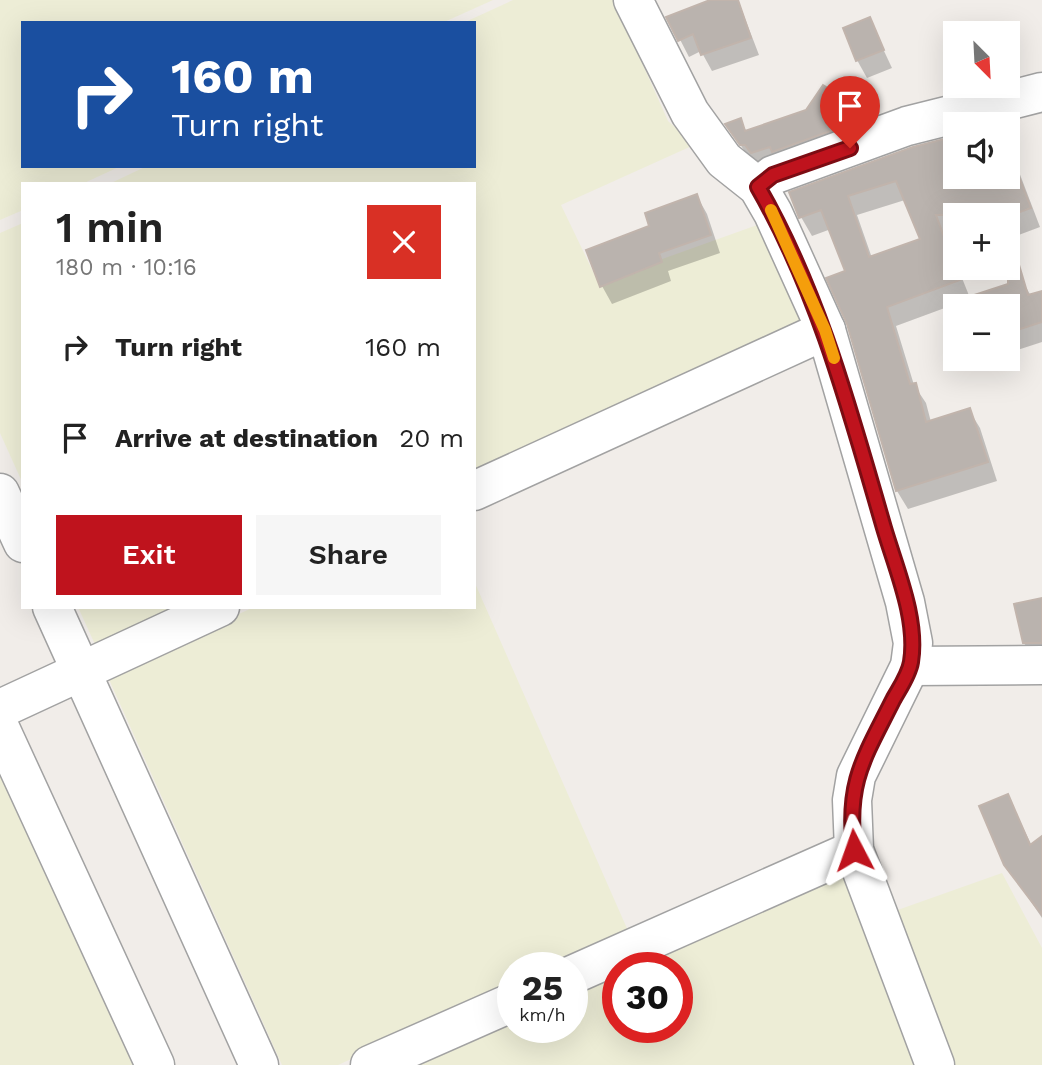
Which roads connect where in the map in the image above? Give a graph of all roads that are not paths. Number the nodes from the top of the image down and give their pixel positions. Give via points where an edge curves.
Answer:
1 (633, 0) edge
2 (1042, 92) edge
3 (758, 187) junction
4 (825, 330) junction
5 (476, 490) edge
6 (0, 493) edge
7 (21, 539) edge
8 (53, 609) edge
9 (216, 609) edge
10 (1042, 665) edge
11 (911, 666) junction
12 (81, 671) junction
13 (0, 709) edge
14 (0, 728) edge
15 (854, 850) junction
16 (588, 968) edge
17 (497, 1009) edge
18 (156, 1065) edge
19 (259, 1065) edge
20 (370, 1065) edge
21 (935, 1065) edge

1 - 3 street via 690,113 724,160
2 - 3 street via 907,126 773,175
3 - 4 street
4 - 5 street
4 - 11 street via 905,602 913,643
6 - 7 street
8 - 12 street
9 - 12 street
10 - 11 street
11 - 15 street via 856,776
12 - 13 street
12 - 19 street
14 - 18 street
15 - 16 street
15 - 21 street
17 - 20 street

